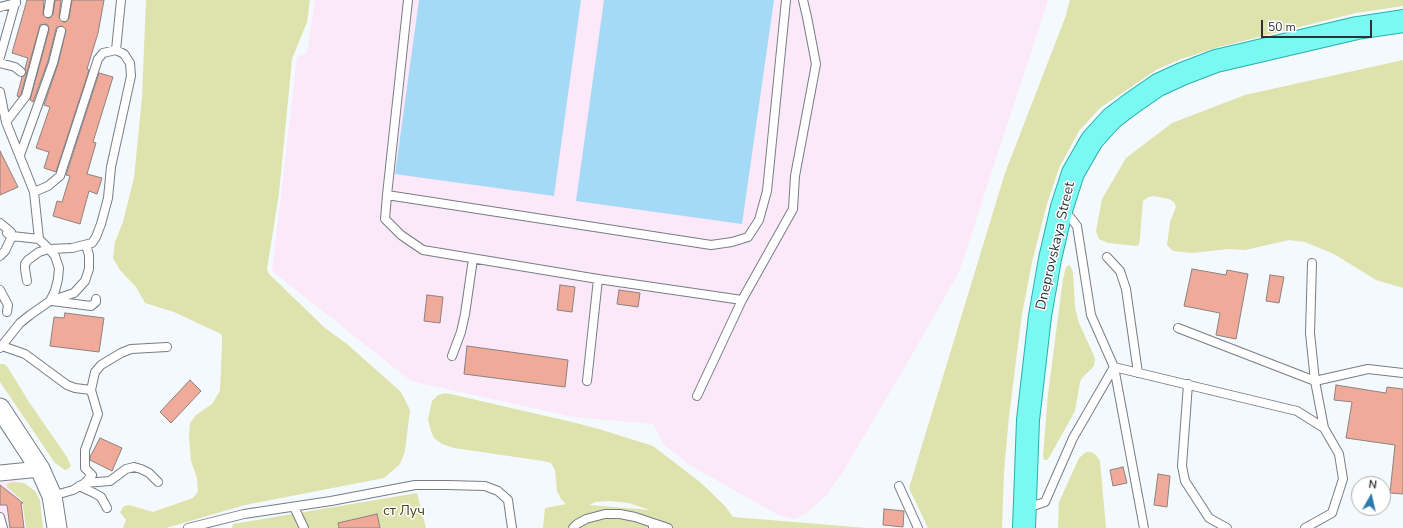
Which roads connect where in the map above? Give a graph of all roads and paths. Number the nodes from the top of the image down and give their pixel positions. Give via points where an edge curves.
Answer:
1 (50, 0) edge
2 (67, 0) edge
3 (121, 0) edge
4 (408, 0) edge
5 (786, 0) edge
6 (803, 0) edge
7 (16, 1) edge
8 (0, 7) edge
9 (48, 14) dead end
10 (64, 17) dead end
11 (1403, 21) edge
12 (44, 29) dead end
13 (61, 31) dead end
14 (1403, 33) edge
15 (116, 50) junction
16 (0, 57) edge
17 (0, 63) edge
18 (21, 72) dead end
19 (0, 92) edge
20 (6, 122) junction
21 (20, 155) junction
22 (34, 192) junction
23 (387, 195) junction
24 (1070, 217) junction
25 (0, 223) edge
26 (0, 228) edge
27 (12, 236) junction
28 (39, 239) junction
29 (86, 245) junction
30 (49, 249) junction
31 (0, 256) edge
32 (1107, 257) dead end
33 (473, 259) junction
34 (1312, 263) dead end
35 (598, 279) junction
36 (27, 280) dead end
37 (0, 290) edge
38 (96, 299) dead end
39 (742, 300) junction
40 (50, 301) junction
41 (7, 312) dead end
42 (1178, 328) dead end
43 (1, 347) edge
44 (167, 347) dead end
45 (452, 356) dead end
46 (1114, 367) junction
47 (1138, 373) junction
48 (1403, 373) edge
49 (587, 381) dead end
50 (1315, 381) junction
51 (1188, 384) junction
52 (91, 390) junction
53 (697, 396) dead end
54 (0, 408) edge
55 (1324, 428) junction
56 (40, 468) junction
57 (0, 473) edge
58 (158, 482) dead end
59 (82, 484) junction
60 (899, 486) dead end
61 (52, 496) junction
62 (1033, 506) junction
63 (294, 507) junction
64 (107, 508) dead end
65 (0, 517) edge
66 (218, 524) edge
67 (653, 526) edge
68 (3, 528) edge
69 (57, 528) edge
70 (188, 528) edge
71 (304, 528) edge
72 (512, 528) edge
73 (573, 528) edge
74 (668, 528) edge
75 (918, 528) edge
76 (1024, 528) edge
77 (1033, 528) edge
78 (1144, 528) edge
79 (1227, 528) edge
80 (1305, 528) edge

1 - 9 lane
2 - 10 lane
3 - 15 lane
4 - 23 lane
5 - 23 lane via 767,191 759,220 748,237 711,246
6 - 39 lane via 816,64 795,176 793,209
7 - 8 lane
7 - 16 lane
11 - 76 main road, Dneprovskaya Street via 1357,28 1216,61 1182,74 1158,85 1132,103 1112,118 1092,140 1073,173 1062,207 1040,316 1028,420
12 - 20 lane via 26,96
13 - 21 lane via 54,63
14 - 24 main road, Dneprovskaya Street via 1359,40 1247,66 1202,80 1162,97 1143,109 1100,147 1083,176
15 - 22 lane via 103,53 98,59 60,176 48,186
15 - 29 lane via 124,54 130,63 131,76 111,167 108,198 96,237
17 - 18 lane via 16,67
19 - 20 lane
20 - 21 lane
21 - 22 lane
22 - 28 lane
23 - 33 lane via 386,220 401,235 424,250
24 - 46 lane via 1077,226 1091,315
24 - 62 main road, Dneprovskaya Street via 1048,316 1037,423
25 - 27 lane
26 - 27 lane
27 - 28 lane
27 - 31 lane
28 - 30 lane
29 - 30 lane
29 - 40 lane via 89,269 85,281 74,292
30 - 36 lane via 39,252 25,264
30 - 40 lane via 59,268 55,291
32 - 47 lane via 1120,271 1126,289
33 - 35 lane
33 - 45 lane via 465,314
34 - 50 lane via 1310,333
35 - 39 lane
35 - 49 lane
37 - 41 lane via 8,305
38 - 40 lane via 91,306
39 - 53 lane
40 - 43 lane via 20,323
42 - 50 lane
43 - 52 lane via 25,354 75,388
44 - 52 lane via 121,352 95,372
46 - 47 lane
46 - 62 lane via 1073,438 1045,502
46 - 78 lane
47 - 51 lane
48 - 50 lane via 1368,368
50 - 55 lane
51 - 55 lane via 1297,411
51 - 79 lane via 1182,466 1185,481 1209,518
52 - 59 lane via 98,414 85,450 86,468 92,475
54 - 56 street
55 - 80 lane via 1339,454 1343,479 1332,513
56 - 57 street
56 - 61 street
58 - 59 lane via 149,473 134,467 126,469 110,481
59 - 61 lane via 73,490
59 - 64 lane via 101,497
60 - 75 lane
61 - 69 street
62 - 77 main road, Dneprovskaya Street
63 - 66 lane via 244,514
63 - 71 lane
63 - 72 lane via 415,485 485,486 498,491 508,500
65 - 68 lane
66 - 70 lane
67 - 73 lane via 634,517 605,514 586,519
67 - 74 lane

